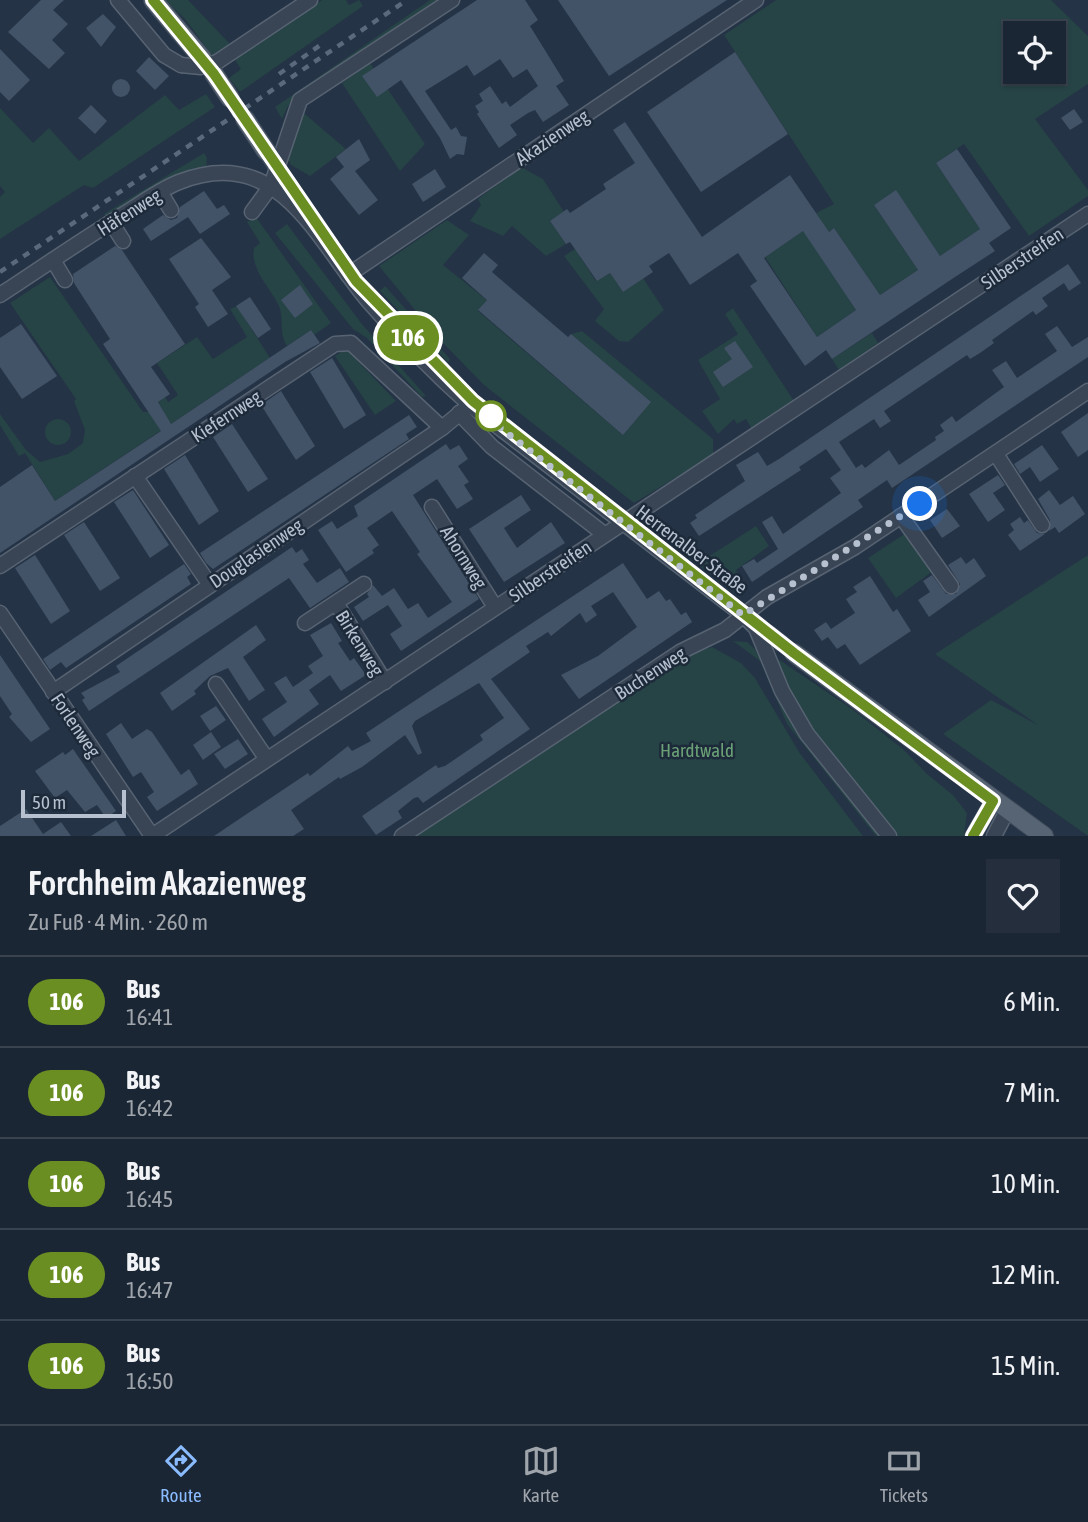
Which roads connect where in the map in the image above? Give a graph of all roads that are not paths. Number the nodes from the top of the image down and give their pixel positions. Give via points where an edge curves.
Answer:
1 (118, 0) edge
2 (153, 0) edge
3 (310, 0) edge
4 (452, 0) edge
5 (756, 0) edge
6 (211, 65) junction
7 (230, 98) dead end
8 (245, 119) dead end
9 (266, 151) tunnel mouth
10 (271, 186) junction
11 (160, 192) junction
12 (171, 210) dead end
13 (251, 212) dead end
14 (1088, 214) edge
15 (111, 222) junction
16 (123, 241) dead end
17 (52, 260) junction
18 (348, 275) junction
19 (65, 280) dead end
20 (0, 295) edge
21 (1087, 393) edge
22 (464, 409) junction
23 (442, 428) junction
24 (996, 454) junction
25 (135, 477) junction
26 (432, 508) dead end
27 (901, 516) junction
28 (623, 522) junction
29 (1042, 525) dead end
30 (604, 534) junction
31 (0, 566) edge
32 (209, 584) junction
33 (365, 584) dead end
34 (951, 586) dead end
35 (336, 603) junction
36 (495, 607) junction
37 (0, 613) edge
38 (743, 615) junction
39 (305, 624) dead end
40 (794, 653) tunnel mouth
41 (385, 682) junction
42 (216, 684) dead end
43 (53, 692) junction
44 (266, 758) junction
45 (1000, 806) junction
46 (152, 836) edge
47 (402, 836) edge
48 (889, 836) edge
49 (973, 836) edge
50 (994, 836) edge
51 (1044, 836) edge

1 - 6 street, bridge via 164,55 181,65
2 - 6 main road
3 - 6 street
4 - 10 street via 300,100
5 - 18 street, Akazienweg
6 - 7 main road
8 - 9 main road
10 - 11 street, Häfenweg via 240,175 214,174 180,181
10 - 13 street
10 - 18 street, Herrenalber Straße via 293,201
11 - 12 street
11 - 15 street, Häfenweg via 131,216
14 - 28 street, Silberstreifen
15 - 16 street
15 - 17 street, Häfenweg
17 - 19 street
17 - 20 street, Häfenweg
18 - 22 street, Herrenalber Straße
21 - 24 street, Buchenweg
22 - 23 street, Douglasienweg
22 - 28 street, Herrenalber Straße
22 - 30 street via 492,447
23 - 25 street, Kiefernweg via 346,342 335,344
23 - 32 street, Douglasienweg
24 - 27 street, Buchenweg
24 - 29 street
25 - 31 street, Kiefernweg
25 - 32 street
26 - 36 street, Ahornweg
27 - 34 street
27 - 38 street, Buchenweg
28 - 30 street, Silberstreifen
28 - 38 street, Herrenalber Straße
30 - 36 street, Silberstreifen
32 - 43 street, Douglasienweg
33 - 35 street, Birkenweg
35 - 39 street, Birkenweg
35 - 41 street, Birkenweg
36 - 41 street, Silberstreifen
37 - 43 street, Forlenweg
38 - 47 street, Buchenweg
38 - 48 street, Herrenalber Straße via 756,628 782,691 807,734
40 - 45 main road
41 - 44 street, Silberstreifen
42 - 44 street
43 - 46 street, Forlenweg
44 - 46 street, Silberstreifen
45 - 49 street
45 - 50 street
45 - 51 main road

